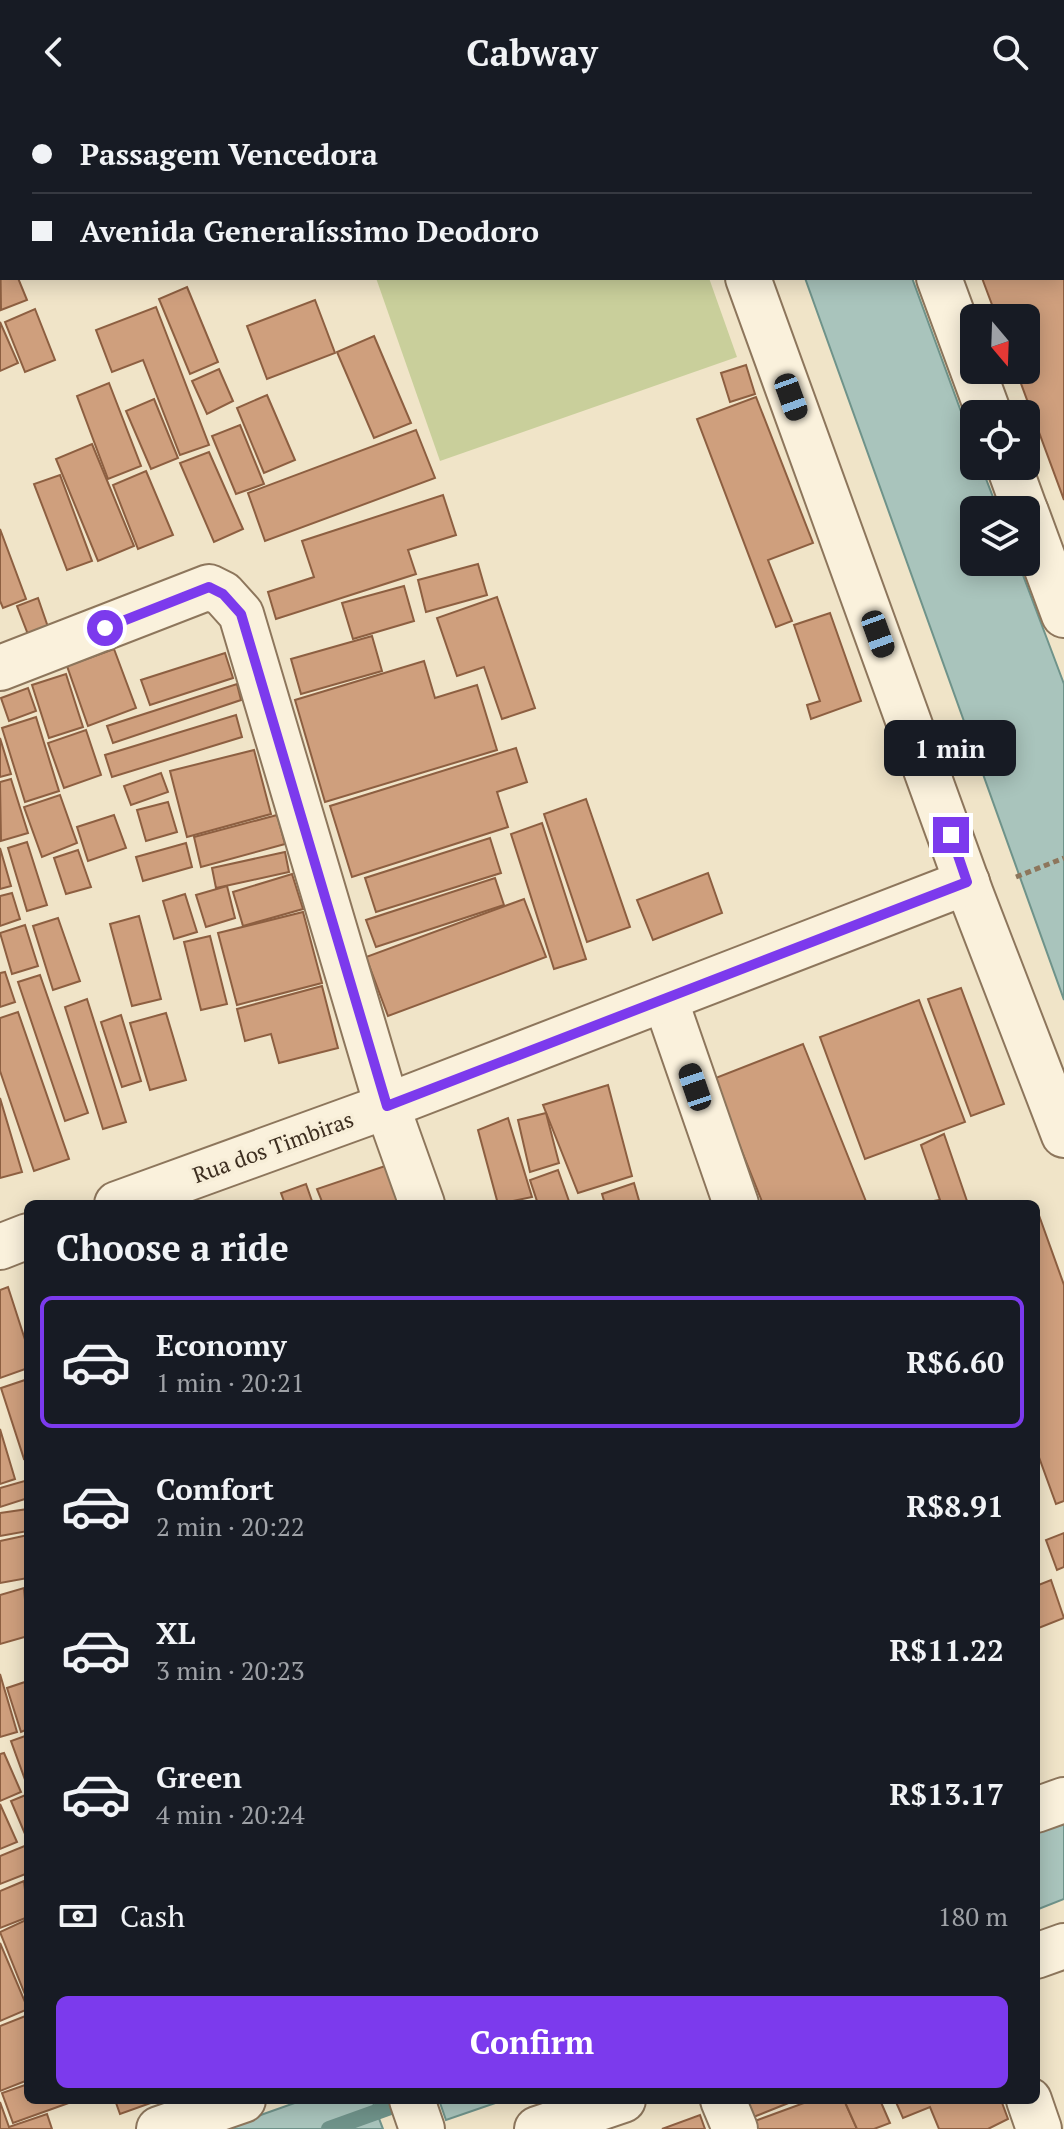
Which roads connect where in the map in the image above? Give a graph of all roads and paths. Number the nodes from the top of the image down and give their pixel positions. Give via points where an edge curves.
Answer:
1 (749, 280) edge
2 (940, 280) edge
3 (984, 400) edge
4 (1040, 549) edge
5 (1064, 615) edge
6 (0, 668) edge
7 (967, 882) junction
8 (665, 999) junction
9 (387, 1106) junction
10 (1064, 1135) edge
11 (128, 1200) edge
12 (421, 1200) edge
13 (735, 1200) edge
14 (24, 1238) edge
15 (0, 1247) edge
16 (1064, 1800) edge
17 (1040, 1809) edge
18 (1064, 1946) edge
19 (1040, 1955) edge
20 (231, 2104) edge
21 (413, 2104) edge
22 (611, 2104) edge
23 (725, 2104) edge
24 (1030, 2104) edge
25 (159, 2129) edge
26 (422, 2129) edge
27 (537, 2129) edge
28 (735, 2129) edge
29 (1039, 2129) edge

1 - 7 street
2 - 3 street
4 - 5 street
6 - 9 street via 209,587 241,614
7 - 8 street, Rua dos Timbiras
7 - 10 street
8 - 9 street, Rua dos Timbiras
8 - 13 street
9 - 11 street, Rua dos Timbiras
9 - 12 street
14 - 15 street
16 - 17 street
18 - 19 street
20 - 25 street
21 - 26 street
22 - 27 street
23 - 28 street
24 - 29 street

